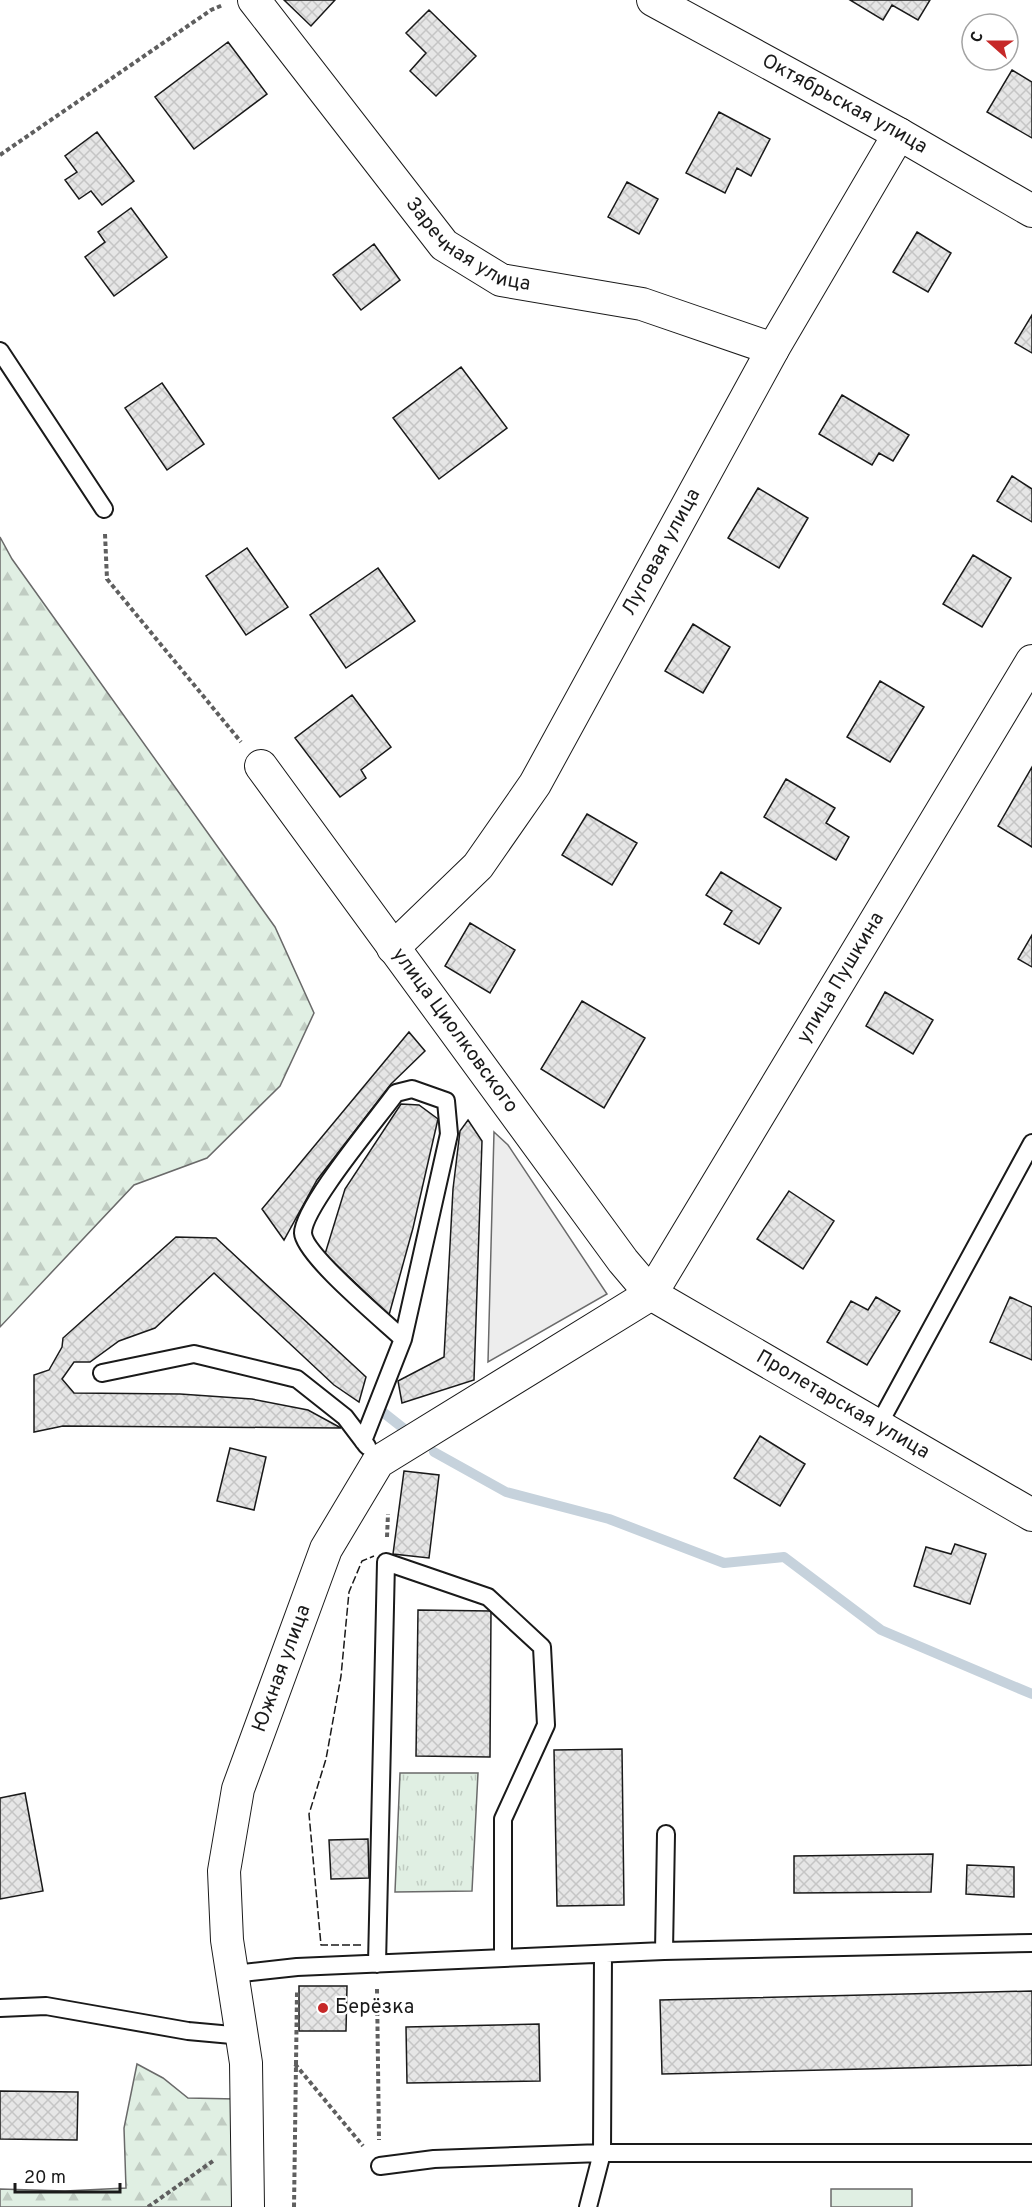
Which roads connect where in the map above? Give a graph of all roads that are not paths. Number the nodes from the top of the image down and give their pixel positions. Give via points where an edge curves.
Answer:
1 (652, 0) edge
2 (241, 2) edge
3 (899, 134) junction
4 (1032, 212) edge
5 (773, 350) junction
6 (0, 351) edge
7 (104, 509) road end
8 (1032, 661) edge
9 (261, 766) road end
10 (393, 948) junction
11 (1032, 1143) edge
12 (651, 1294) junction
13 (403, 1338) junction
14 (102, 1373) dead end
15 (878, 1426) junction
16 (370, 1451) junction
17 (1032, 1515) edge
18 (666, 1834) dead end
19 (1032, 1943) edge
20 (664, 1951) junction
21 (603, 1954) junction
22 (503, 1958) junction
23 (377, 1964) junction
24 (234, 1974) junction
25 (0, 2008) edge
26 (243, 2036) junction
27 (602, 2153) junction
28 (1032, 2153) edge
29 (380, 2166) road end
30 (248, 2207) edge
31 (588, 2207) edge

1 - 3 street, Октябрьская улица
2 - 5 street, Заречная улица via 444,245 501,280 642,304
3 - 4 street, Октябрьская улица
3 - 5 street, Луговая улица
5 - 10 street, Луговая улица via 536,784 478,866
6 - 7 lane
8 - 12 street, улица Пушкина
9 - 10 street, улица Циолковского
10 - 12 street, улица Циолковского via 623,1262
11 - 15 lane
12 - 15 street, Пролетарская улица
12 - 16 street, Южная улица
13 - 13 lane via 449,1134 446,1101 411,1089 396,1093 327,1185 307,1219 303,1234 311,1253
13 - 16 lane
14 - 16 lane via 194,1354 297,1379 345,1417
15 - 17 street, Пролетарская улица
16 - 24 street, Южная улица via 326,1549 238,1789 224,1871 227,1940
18 - 20 lane
19 - 20 lane
20 - 21 lane
21 - 22 lane
21 - 27 lane
22 - 23 lane
22 - 23 lane via 503,1819 546,1725 542,1647 488,1598 386,1562
23 - 24 lane
24 - 26 street, Южная улица
25 - 26 lane via 46,2006 188,2031
26 - 30 street, Южная улица
27 - 28 lane
27 - 29 lane via 434,2159
27 - 31 lane

